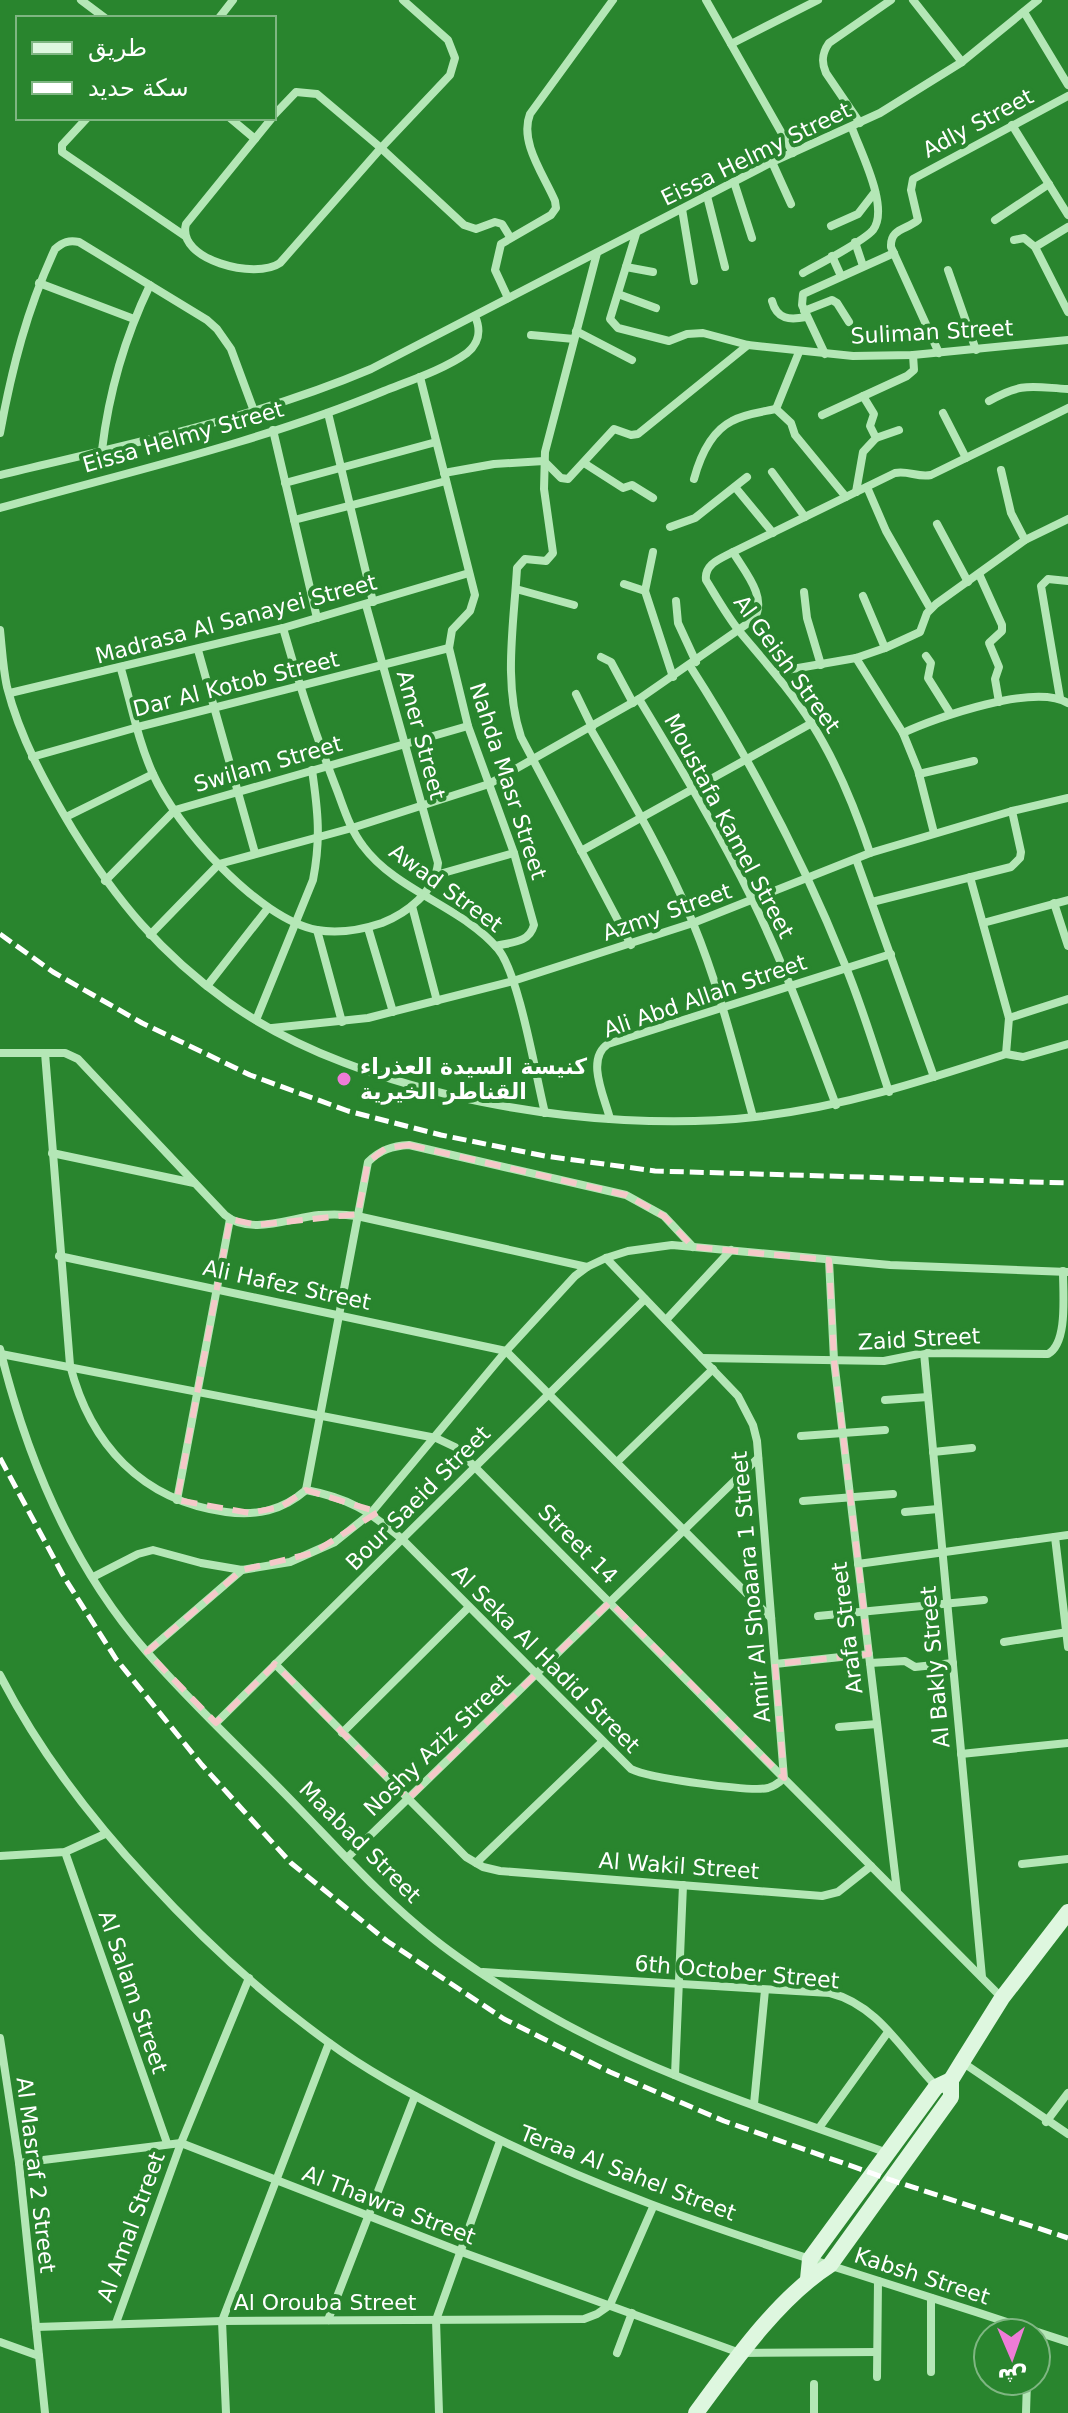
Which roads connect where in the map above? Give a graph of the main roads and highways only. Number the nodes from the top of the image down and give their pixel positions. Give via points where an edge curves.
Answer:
1 (1068, 1912) edge
2 (944, 2083) junction
3 (808, 2279) junction
4 (696, 2413) edge

1 - 2 main road
2 - 3 main road via 810,2259
2 - 3 main road via 951,2097 830,2265
3 - 4 main road via 740,2353

